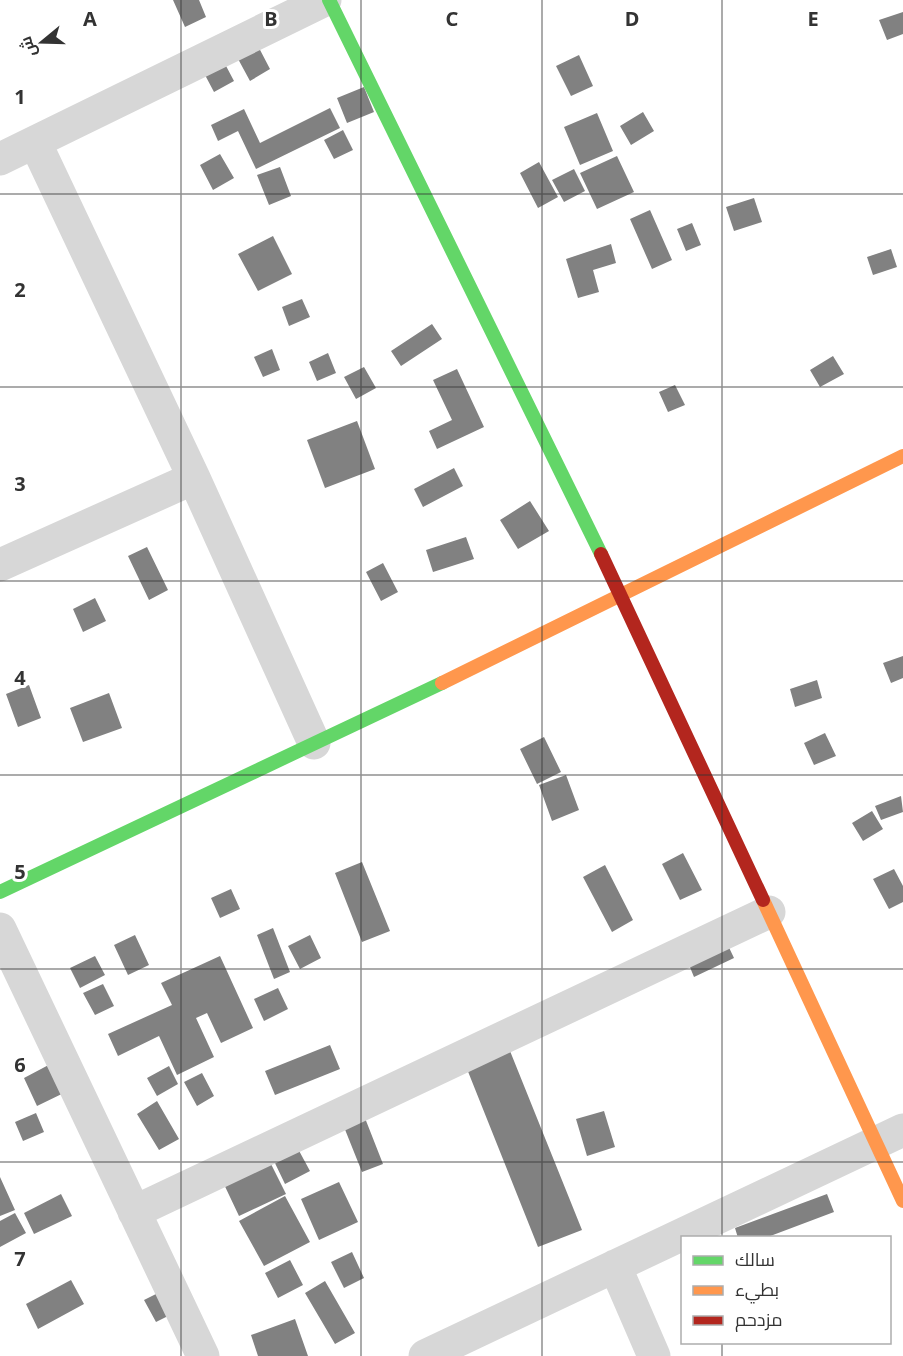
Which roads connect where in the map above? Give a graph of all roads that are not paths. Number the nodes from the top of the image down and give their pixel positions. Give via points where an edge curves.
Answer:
1 (327, 0) edge
2 (35, 142) junction
3 (0, 159) edge
4 (902, 461) edge
5 (194, 478) junction
6 (0, 565) edge
7 (621, 595) junction
8 (314, 743) junction
9 (0, 892) edge
10 (769, 912) junction
11 (0, 929) edge
12 (889, 1137) edge
13 (903, 1202) edge
14 (134, 1212) junction
15 (615, 1266) junction
16 (463, 1348) edge
17 (203, 1356) edge
18 (425, 1356) edge
19 (654, 1356) edge

1 - 2 street
1 - 7 street
2 - 3 street
2 - 5 street
4 - 7 street
5 - 6 street
5 - 8 street
7 - 8 street
7 - 10 street
8 - 9 street
10 - 12 street
10 - 14 street
11 - 14 street
12 - 13 street
12 - 15 street
14 - 17 street
15 - 16 street
15 - 19 street
16 - 18 street

